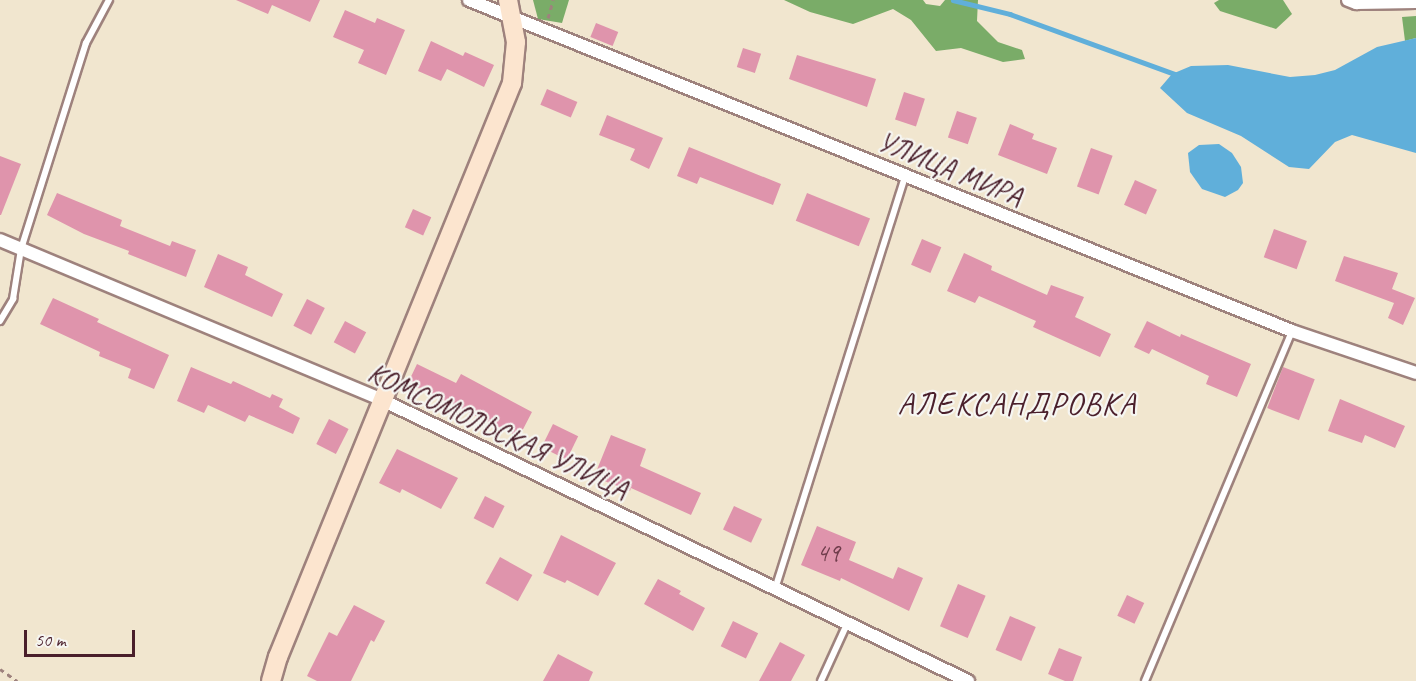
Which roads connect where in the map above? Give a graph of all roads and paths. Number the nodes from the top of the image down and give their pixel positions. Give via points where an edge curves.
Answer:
1 (109, 0) edge
2 (469, 0) edge
3 (554, 0) edge
4 (1348, 0) edge
5 (1416, 2) edge
6 (510, 8) edge
7 (544, 29) junction
8 (906, 177) junction
9 (0, 240) edge
10 (21, 249) junction
11 (0, 321) edge
12 (1292, 331) junction
13 (1416, 373) edge
14 (382, 400) junction
15 (775, 590) junction
16 (848, 624) junction
17 (0, 669) edge
18 (17, 681) edge
19 (271, 681) edge
20 (821, 681) edge
21 (968, 681) edge
22 (1145, 681) edge

1 - 10 lane via 86,43
2 - 6 street, УЛИЦА МИРА
3 - 7 path
4 - 5 street
6 - 7 street, УЛИЦА МИРА
6 - 14 main road via 516,42 512,83
7 - 8 street, УЛИЦА МИРА
8 - 12 street, УЛИЦА МИРА
8 - 15 lane
9 - 10 street, КОМСОМОЛЬСКАЯ УЛИЦА
10 - 11 lane via 13,298
10 - 14 street, КОМСОМОЛЬСКАЯ УЛИЦА
12 - 13 street, УЛИЦА МИРА
12 - 22 lane
14 - 15 street, КОМСОМОЛЬСКАЯ УЛИЦА
14 - 19 main road
15 - 16 street, КОМСОМОЛЬСКАЯ УЛИЦА
16 - 20 lane
16 - 21 street, КОМСОМОЛЬСКАЯ УЛИЦА
17 - 18 path

